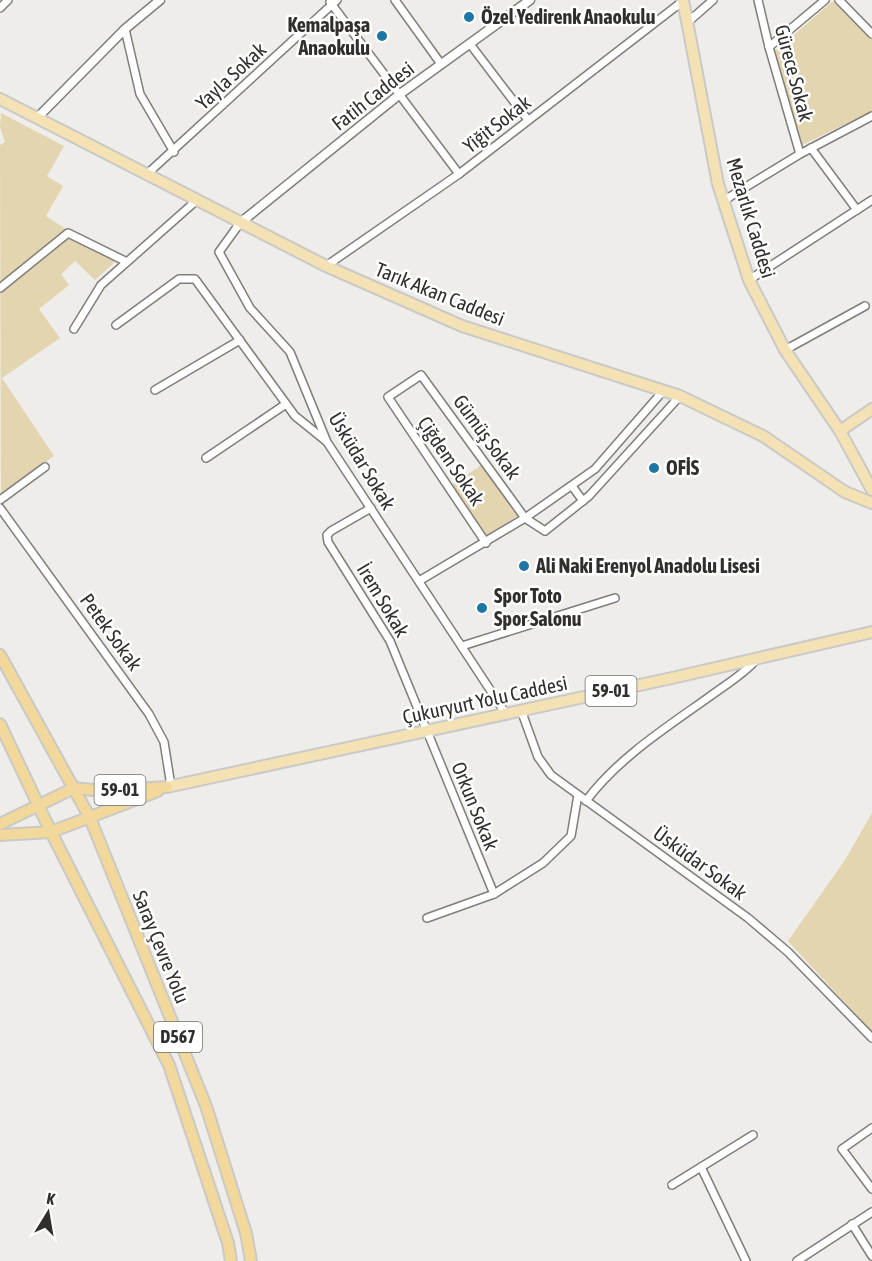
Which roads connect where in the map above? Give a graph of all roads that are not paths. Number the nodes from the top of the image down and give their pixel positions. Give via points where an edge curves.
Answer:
1 (8, 0) edge
2 (160, 0) edge
3 (395, 0) edge
4 (530, 0) edge
5 (712, 0) edge
6 (758, 0) edge
7 (825, 0) edge
8 (839, 0) edge
9 (332, 1) edge
10 (683, 1) edge
11 (0, 8) edge
12 (688, 22) junction
13 (125, 29) junction
14 (872, 34) edge
15 (470, 44) junction
16 (769, 47) junction
17 (441, 64) junction
18 (400, 94) junction
19 (2, 103) edge
20 (872, 116) edge
21 (37, 118) junction
22 (528, 120) junction
23 (811, 148) junction
24 (174, 152) junction
25 (800, 154) junction
26 (459, 174) junction
27 (146, 175) junction
28 (197, 200) junction
29 (872, 200) edge
30 (723, 201) junction
31 (857, 210) junction
32 (240, 223) junction
33 (125, 261) junction
34 (326, 266) junction
35 (749, 280) junction
36 (0, 288) edge
37 (865, 306) dead end
38 (116, 325) dead end
39 (74, 329) dead end
40 (240, 340) junction
41 (785, 350) junction
42 (155, 390) dead end
43 (664, 390) junction
44 (680, 396) junction
45 (388, 397) joint
46 (286, 404) junction
47 (872, 409) edge
48 (840, 431) junction
49 (327, 442) junction
50 (206, 458) dead end
51 (45, 467) dead end
52 (572, 486) junction
53 (872, 490) edge
54 (0, 500) edge
55 (583, 501) junction
56 (872, 503) edge
57 (0, 508) edge
58 (370, 508) junction
59 (525, 518) junction
60 (486, 543) junction
61 (419, 581) junction
62 (615, 598) dead end
63 (872, 632) edge
64 (872, 637) edge
65 (846, 639) junction
66 (462, 646) junction
67 (0, 655) edge
68 (758, 658) junction
69 (521, 711) junction
70 (506, 714) junction
71 (0, 724) edge
72 (426, 730) junction
73 (169, 787) junction
74 (74, 788) junction
75 (578, 795) junction
76 (586, 801) junction
77 (38, 803) junction
78 (90, 818) junction
79 (0, 824) edge
80 (51, 832) junction
81 (0, 835) edge
82 (494, 894) junction
83 (428, 918) dead end
84 (872, 1038) edge
85 (872, 1128) edge
86 (753, 1135) dead end
87 (701, 1167) junction
88 (672, 1185) dead end
89 (872, 1189) edge
90 (872, 1212) edge
91 (852, 1224) junction
92 (872, 1257) edge
93 (806, 1259) edge
94 (231, 1261) edge
95 (251, 1261) edge
96 (746, 1261) edge
97 (797, 1261) edge

1 - 11 street
2 - 13 street
3 - 17 street
4 - 15 street, Fatih Caddesi
5 - 12 street
6 - 16 street, Gürece Sokak
7 - 16 street
8 - 14 street
9 - 18 street
9 - 24 street, Yayla Sokak
10 - 12 main road, Mezarlık Caddesi
10 - 22 street, Yiğit Sokak
12 - 30 main road, Mezarlık Caddesi
13 - 21 street
13 - 24 street via 140,94
15 - 17 street, Fatih Caddesi
15 - 22 street
16 - 25 street, Gürece Sokak
17 - 18 street, Fatih Caddesi
18 - 26 street
18 - 32 street, Fatih Caddesi
19 - 21 main road, Tarık Akan Caddesi
20 - 23 street
21 - 27 main road, Tarık Akan Caddesi
22 - 26 street, Yiğit Sokak
23 - 25 street
23 - 31 street, Gürece Sokak
24 - 27 street, Yayla Sokak
25 - 30 street
26 - 34 street, Yiğit Sokak
27 - 28 main road, Tarık Akan Caddesi
28 - 32 main road, Tarık Akan Caddesi
28 - 33 street
29 - 31 street
30 - 35 main road, Mezarlık Caddesi
31 - 35 street
32 - 34 main road, Tarık Akan Caddesi
32 - 49 street, Üsküdar Sokak via 219,252 250,308 290,352
33 - 36 street via 68,233
33 - 39 street via 101,285
34 - 43 main road, Tarık Akan Caddesi via 462,326
35 - 41 main road, Mezarlık Caddesi
37 - 41 street
38 - 40 street via 179,279 195,279
40 - 42 street
40 - 46 street
41 - 48 main road, Mezarlık Caddesi
43 - 44 main road, Tarık Akan Caddesi
43 - 52 street via 595,469
44 - 55 street
44 - 56 main road, Tarık Akan Caddesi via 763,436 846,492
45 - 59 street, Gümüş Sokak via 421,375
45 - 60 street, Çiğdem Sokak
46 - 49 street
46 - 50 street
47 - 48 main road
48 - 53 main road, Mezarlık Caddesi
49 - 58 street, Üsküdar Sokak
51 - 54 street
52 - 55 street
52 - 59 street
55 - 59 street via 545,531
57 - 73 street, Petek Sokak via 149,714 164,742
58 - 61 street, Üsküdar Sokak
58 - 72 street, İrem Sokak via 331,531 328,542 390,641
59 - 60 street
60 - 61 street
61 - 66 street, Üsküdar Sokak
62 - 66 street
63 - 65 main road, Çukuryurt Yolu Caddesi / 59-01
64 - 65 main road, Çukuryurt Yolu Caddesi
65 - 68 main road, Çukuryurt Yolu Caddesi / 59-01
66 - 70 street, Üsküdar Sokak
67 - 74 highway, D567
68 - 69 main road, Çukuryurt Yolu Caddesi / 59-01
68 - 76 street via 743,676 724,685 660,732 600,782
69 - 70 main road, Çukuryurt Yolu Caddesi / 59-01
69 - 75 street, Üsküdar Sokak via 538,756 551,774
70 - 72 main road, Çukuryurt Yolu Caddesi / 59-01
71 - 77 highway, D567
72 - 73 main road, Çukuryurt Yolu Caddesi / 59-01
72 - 82 street, Orkun Sokak
73 - 74 highway, 59-01 via 103,791
73 - 78 highway
74 - 77 highway
74 - 78 highway, D567
75 - 76 street, Üsküdar Sokak
75 - 82 street via 571,836 543,862
76 - 84 street, Üsküdar Sokak via 748,918 788,952
77 - 79 highway
77 - 80 highway, D567
78 - 80 highway
78 - 95 highway, Saray Çevre Yolu / D567 via 206,1106 246,1233
80 - 81 highway
80 - 94 highway, Saray Çevre Yolu / D567 via 169,1065
82 - 83 street
85 - 89 street via 842,1149
86 - 87 street
87 - 88 street
87 - 96 street
90 - 91 street
91 - 92 street
91 - 93 street
93 - 97 street

